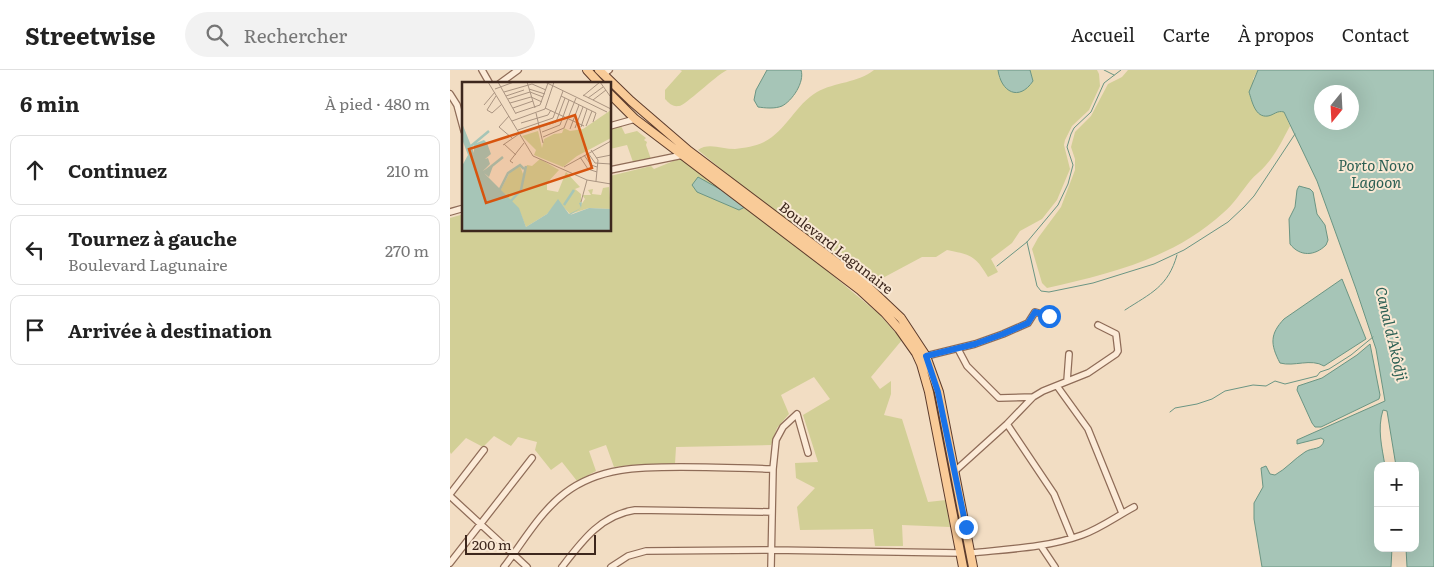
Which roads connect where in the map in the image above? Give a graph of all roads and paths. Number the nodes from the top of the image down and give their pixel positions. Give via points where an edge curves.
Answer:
1 (482, 70) edge
2 (518, 70) edge
3 (587, 70) edge
4 (600, 77) edge
5 (489, 82) edge
6 (502, 82) edge
7 (611, 86) edge
8 (450, 94) edge
9 (611, 95) edge
10 (635, 118) junction
11 (462, 124) edge
12 (611, 126) edge
13 (682, 155) junction
14 (611, 170) edge
15 (1049, 316) dead end
16 (1098, 325) dead end
17 (958, 349) junction
18 (1069, 354) dead end
19 (926, 356) junction
20 (1068, 381) junction
21 (1057, 386) junction
22 (1033, 398) junction
23 (1007, 424) junction
24 (484, 450) dead end
25 (808, 453) dead end
26 (532, 458) dead end
27 (773, 469) junction
28 (955, 471) junction
29 (450, 495) edge
30 (1134, 507) dead end
31 (772, 512) junction
32 (1122, 513) junction
33 (480, 524) junction
34 (1072, 538) junction
35 (1041, 546) junction
36 (772, 550) junction
37 (960, 553) junction
38 (970, 553) junction
39 (514, 554) junction
40 (450, 563) edge
41 (504, 567) edge
42 (528, 567) edge
43 (562, 567) edge
44 (611, 567) edge
45 (771, 567) edge
46 (963, 567) edge
47 (973, 567) edge
48 (1054, 567) edge

1 - 5 street
2 - 6 street
3 - 4 main road, Boulevard Lagunaire
7 - 19 main road, Boulevard Lagunaire via 688,151 864,283 901,318
8 - 11 street
9 - 10 main road, Boulevard Lagunaire
10 - 12 street
10 - 13 main road, Boulevard Lagunaire
13 - 14 street
13 - 37 main road, Boulevard Lagunaire via 860,290 885,313 916,353 929,392
15 - 17 street via 1035,312 1028,323
16 - 20 street via 1116,334 1117,353 1088,373
17 - 19 street
17 - 22 street via 967,366 999,398
18 - 20 street
19 - 28 main road, Boulevard Lagunaire via 938,392
20 - 21 street
21 - 22 street
21 - 32 street via 1088,429
22 - 23 street
23 - 28 street
23 - 34 street via 1054,494
24 - 29 street
25 - 27 street via 797,414 776,440
26 - 33 street
27 - 31 street
27 - 39 street via 643,467 608,472 563,494
28 - 38 main road, Boulevard Lagunaire
29 - 33 street
30 - 32 street
31 - 36 street
31 - 43 street via 625,511 590,532
32 - 34 street via 1096,529
33 - 39 street
33 - 40 street
34 - 35 street
35 - 38 street
35 - 48 street
36 - 37 street
36 - 44 street via 646,551 628,556
36 - 45 street
37 - 46 main road, Boulevard Lagunaire
38 - 47 main road, Boulevard Lagunaire
39 - 41 street
39 - 42 street

